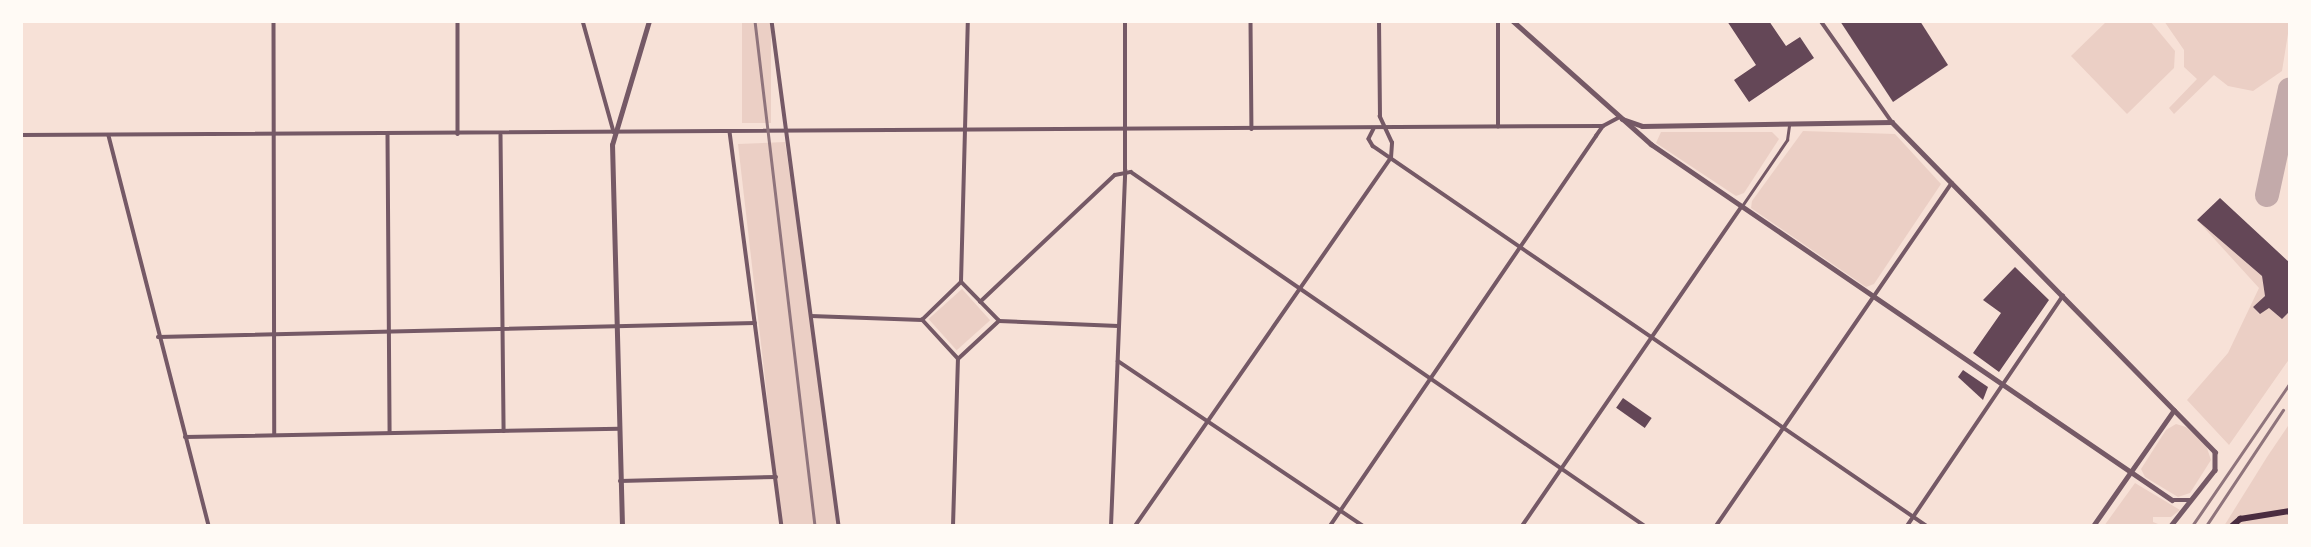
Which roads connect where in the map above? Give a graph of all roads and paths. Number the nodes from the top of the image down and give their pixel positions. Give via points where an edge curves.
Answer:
1 (274, 21) edge
2 (458, 21) edge
3 (583, 21) edge
4 (649, 21) edge
5 (772, 21) edge
6 (968, 21) edge
7 (1125, 21) edge
8 (1251, 21) edge
9 (1378, 21) edge
10 (1498, 21) edge
11 (1513, 21) edge
12 (1821, 21) edge
13 (1618, 118) junction
14 (1892, 122) junction
15 (1788, 125) junction
16 (1603, 126) junction
17 (1374, 128) junction
18 (1384, 128) junction
19 (1498, 128) junction
20 (1252, 129) junction
21 (1126, 130) junction
22 (614, 132) junction
23 (730, 132) junction
24 (786, 132) junction
25 (968, 132) junction
26 (21, 135) edge
27 (388, 135) junction
28 (458, 135) junction
29 (501, 135) junction
30 (109, 136) junction
31 (275, 136) junction
32 (1391, 158) junction
33 (1125, 170) junction
34 (1952, 183) junction
35 (1741, 207) junction
36 (1520, 248) junction
37 (961, 282) junction
38 (1300, 289) junction
39 (2063, 296) junction
40 (1871, 298) junction
41 (980, 302) junction
42 (811, 316) junction
43 (922, 320) junction
44 (999, 321) junction
45 (755, 323) junction
46 (1118, 326) junction
47 (617, 327) junction
48 (503, 330) junction
49 (389, 332) junction
50 (275, 334) junction
51 (158, 337) junction
52 (1651, 338) junction
53 (958, 359) junction
54 (1118, 361) junction
55 (1431, 378) junction
56 (2003, 388) junction
57 (2174, 410) junction
58 (1208, 420) junction
59 (1784, 428) junction
60 (619, 429) junction
61 (505, 431) junction
62 (390, 433) junction
63 (275, 435) junction
64 (185, 437) junction
65 (1562, 469) junction
66 (2130, 473) junction
67 (776, 477) junction
68 (620, 481) junction
69 (2191, 500) junction
70 (1341, 510) junction
71 (2290, 511) edge
72 (1914, 516) junction
73 (209, 526) edge
74 (622, 526) edge
75 (782, 526) edge
76 (839, 526) edge
77 (953, 526) edge
78 (1111, 526) edge
79 (1135, 526) edge
80 (1330, 526) edge
81 (1364, 526) edge
82 (1522, 526) edge
83 (1645, 526) edge
84 (1716, 526) edge
85 (1907, 526) edge
86 (1927, 526) edge
87 (2093, 526) edge
88 (2171, 526) edge
89 (2232, 526) edge

1 - 31 street
2 - 28 street
3 - 22 street
4 - 22 street
5 - 24 street
6 - 25 street
7 - 21 street
8 - 20 street
9 - 18 street
10 - 19 street
11 - 13 street
12 - 14 street
13 - 15 street via 1642,126
13 - 16 street
13 - 35 street
14 - 15 street
14 - 34 street
15 - 35 street via 1787,140
16 - 19 street
16 - 36 street
17 - 18 street
17 - 20 street
17 - 32 street via 1371,143
18 - 19 street
18 - 32 street via 1392,143
20 - 21 street
21 - 25 street
21 - 33 street
22 - 23 street
22 - 29 street
22 - 47 street
23 - 24 street
23 - 45 street
24 - 25 street
24 - 42 street
25 - 37 street
26 - 30 street
27 - 28 street
27 - 31 street
27 - 49 street
28 - 29 street
29 - 48 street
30 - 31 street
30 - 51 street
31 - 50 street
32 - 36 street
32 - 38 street
33 - 38 street
33 - 41 street
33 - 46 street
34 - 39 street
34 - 40 street
35 - 40 street
35 - 52 street
36 - 52 street
36 - 55 street
37 - 41 street
37 - 43 street
38 - 55 street
38 - 58 street
39 - 56 street
39 - 57 street
40 - 56 street
40 - 59 street
41 - 44 street
42 - 43 street
42 - 76 street
43 - 53 street
44 - 46 street
44 - 53 street
45 - 47 street
45 - 67 street
46 - 54 street
47 - 48 street
47 - 60 street
48 - 49 street
48 - 61 street
49 - 50 street
49 - 62 street
50 - 51 street
50 - 63 street
51 - 64 street
52 - 59 street
52 - 65 street
53 - 77 street
54 - 58 street
54 - 78 street
55 - 65 street
55 - 70 street
56 - 66 street
56 - 72 street
57 - 66 street
57 - 69 street via 2215,452 2215,470
58 - 70 street
58 - 79 street
59 - 72 street
59 - 84 street
60 - 61 street
60 - 68 street
61 - 62 street
62 - 63 street
63 - 64 street
64 - 73 street
65 - 82 street
65 - 83 street
66 - 69 street via 2172,500
66 - 87 street
67 - 68 street
67 - 75 street
68 - 74 street
69 - 88 street
70 - 80 street
70 - 81 street
71 - 89 main road via 2240,519
72 - 85 street
72 - 86 street

